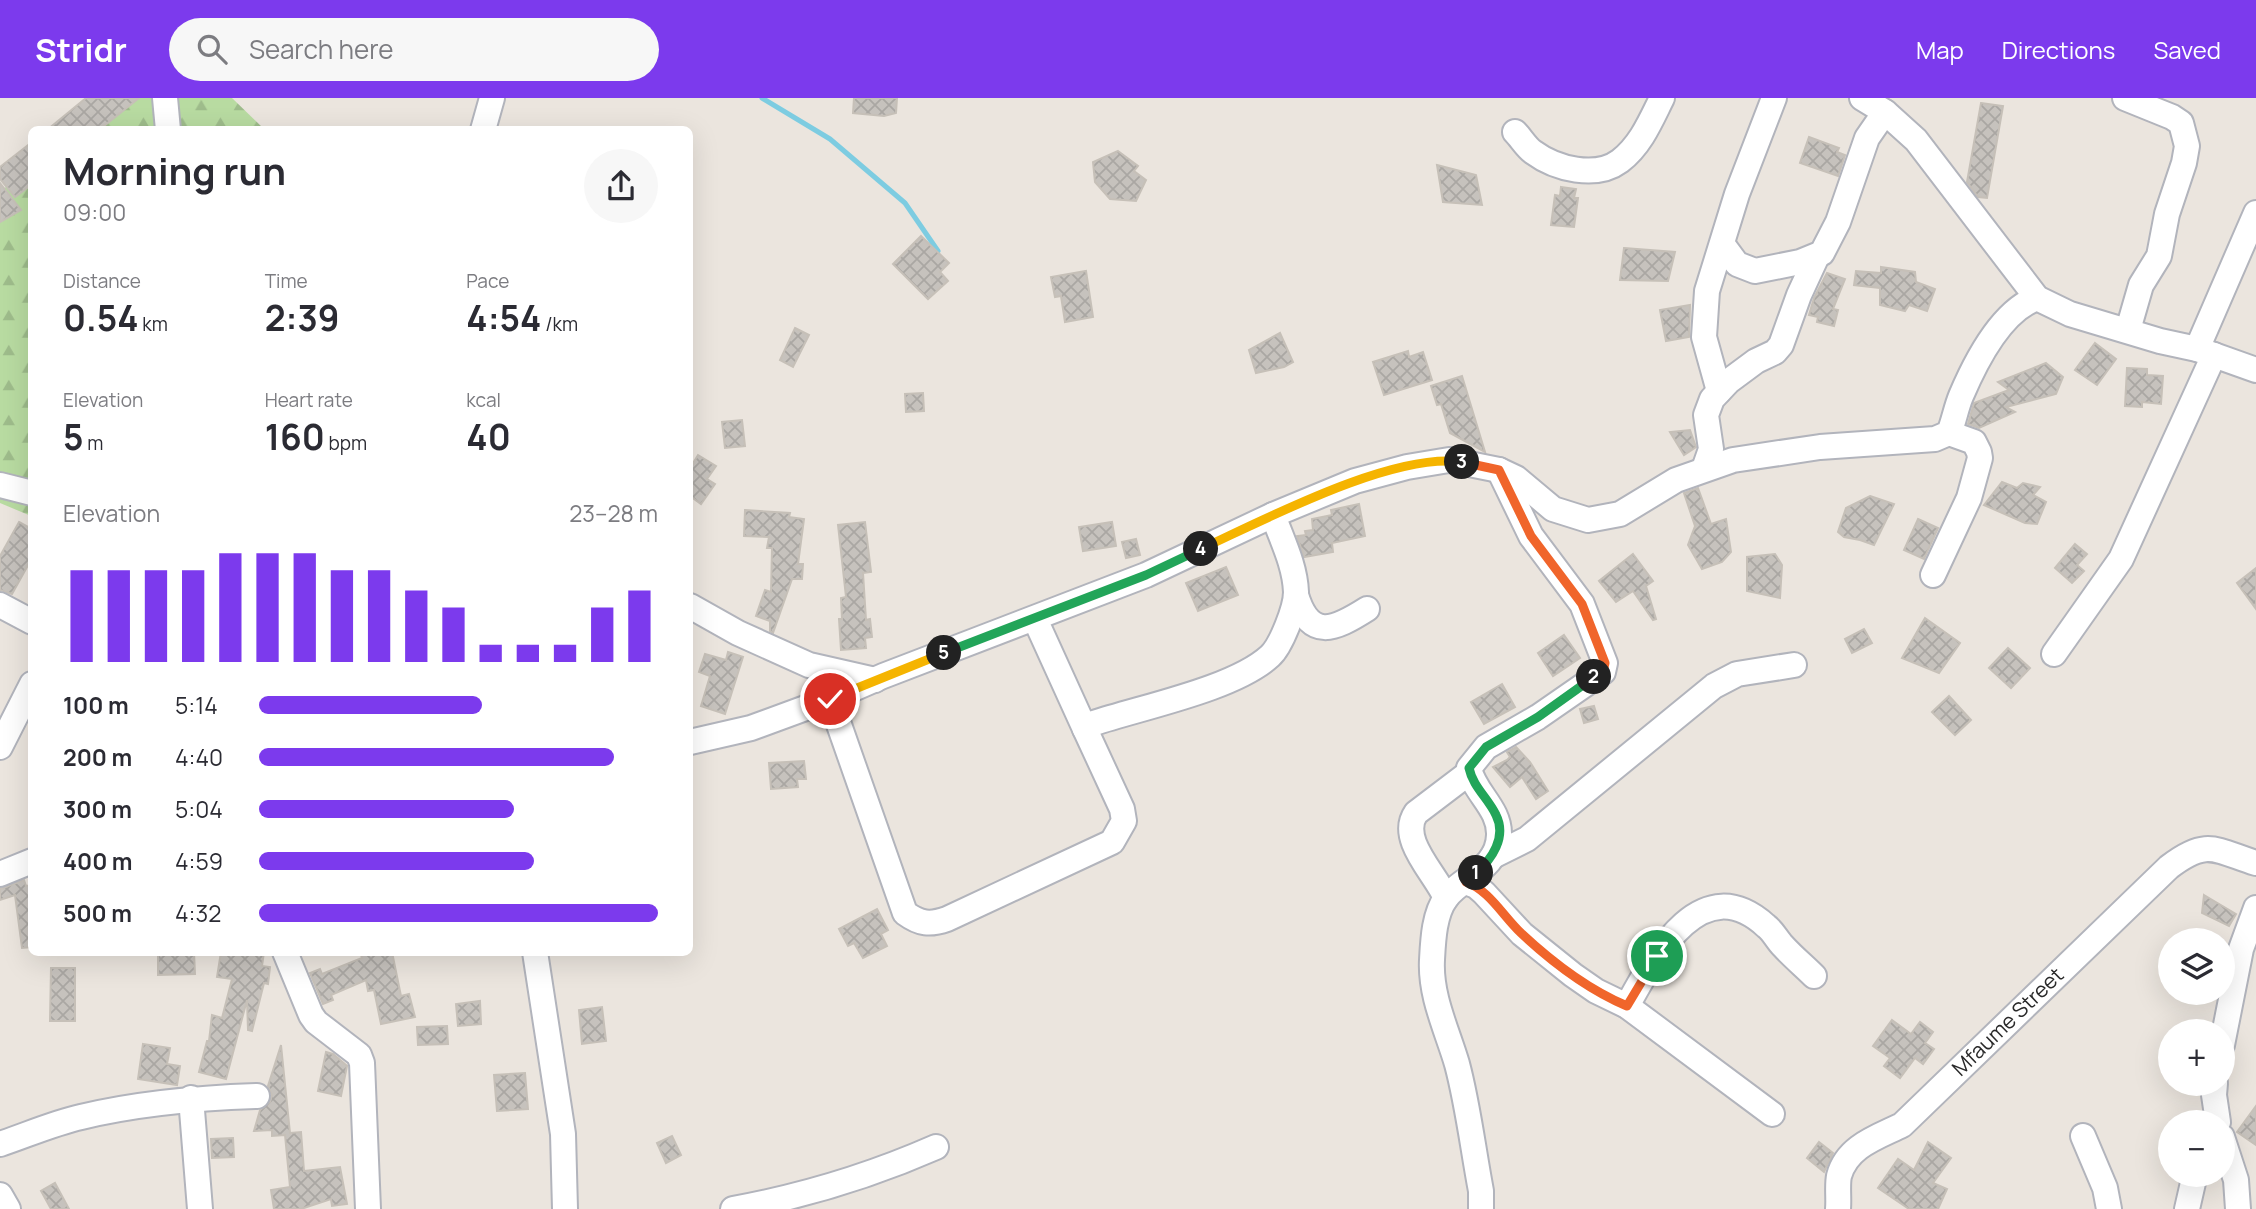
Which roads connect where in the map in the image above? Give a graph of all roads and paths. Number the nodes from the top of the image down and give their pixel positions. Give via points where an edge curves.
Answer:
1 (165, 98) edge
2 (492, 98) edge
3 (1662, 98) edge
4 (1774, 98) edge
5 (1862, 98) edge
6 (2125, 98) edge
7 (1885, 112) junction
8 (168, 126) edge
9 (483, 126) edge
10 (1515, 132) dead end
11 (2256, 213) edge
12 (1723, 245) junction
13 (1817, 256) junction
14 (2037, 298) junction
15 (2128, 330) junction
16 (2205, 352) junction
17 (2256, 370) edge
18 (1720, 391) junction
19 (1949, 433) junction
20 (1704, 469) junction
21 (1499, 470) junction
22 (0, 485) edge
23 (28, 492) edge
24 (1273, 515) junction
25 (1933, 575) dead end
26 (1296, 595) junction
27 (0, 605) edge
28 (693, 608) edge
29 (1367, 609) dead end
30 (1035, 619) junction
31 (28, 620) edge
32 (2054, 654) dead end
33 (1794, 665) dead end
34 (875, 680) junction
35 (28, 692) edge
36 (830, 699) junction
37 (1085, 729) junction
38 (693, 741) edge
39 (0, 747) edge
40 (1470, 772) junction
41 (1493, 856) junction
42 (28, 863) edge
43 (2256, 863) edge
44 (0, 874) edge
45 (1466, 882) junction
46 (1446, 898) junction
47 (2256, 908) edge
48 (287, 956) edge
49 (536, 956) edge
50 (1814, 976) dead end
51 (1627, 1006) junction
52 (2227, 1019) edge
53 (257, 1096) dead end
54 (191, 1098) junction
55 (1772, 1114) dead end
56 (2083, 1136) dead end
57 (0, 1144) edge
58 (936, 1147) dead end
59 (2235, 1177) edge
60 (2192, 1187) edge
61 (0, 1195) edge
62 (8, 1209) edge
63 (200, 1209) edge
64 (368, 1209) edge
65 (565, 1209) edge
66 (733, 1209) edge
67 (1481, 1209) edge
68 (1838, 1209) edge
69 (2109, 1209) edge
70 (2187, 1209) edge
71 (2238, 1209) edge

1 - 8 street
2 - 9 street
3 - 10 street via 1644,135 1620,161 1603,170 1583,171 1544,159
4 - 12 street
5 - 7 street
6 - 15 street via 2181,123 2187,146 2159,257 2141,285
7 - 13 street via 1867,138 1838,222
7 - 14 street via 1916,140
11 - 16 street
12 - 13 street via 1737,264 1755,271
12 - 18 street via 1707,291 1704,327
13 - 18 street via 1781,345
14 - 15 street via 2070,314
14 - 19 street via 2020,306 1996,333 1962,395
15 - 16 street
16 - 17 street
16 - 32 street via 2121,559
18 - 20 street via 1706,415 1710,449
19 - 20 street via 1923,441 1781,451
19 - 25 street via 1974,442 1980,458 1969,498
20 - 21 street via 1676,480 1620,514 1588,520 1553,509
21 - 24 street via 1449,460 1407,467 1355,481
21 - 40 street via 1531,536 1582,604 1605,663 1603,672 1486,747
22 - 23 street
24 - 26 street via 1294,572
24 - 30 street via 1146,575
26 - 29 street via 1308,621 1322,628 1341,624
26 - 37 street via 1271,655 1238,676
27 - 31 street
28 - 34 street via 738,634 809,665
30 - 34 street
30 - 37 street
33 - 41 street via 1737,674 1714,686 1527,839
34 - 36 street
35 - 39 street
36 - 37 street via 905,913 918,922 933,924 1112,842 1124,821 1122,809
36 - 38 street via 751,728
40 - 41 street via 1498,817 1500,835
40 - 46 street via 1411,821 1410,835
41 - 45 street
42 - 44 street
43 - 68 street, Mfaume Street via 2205,847 2169,867 1902,1125 1863,1142 1838,1177
45 - 46 street
45 - 51 street via 1476,886 1522,934 1573,975
46 - 67 street via 1437,921 1432,964 1435,993 1457,1064
47 - 52 street via 2241,948
48 - 64 street via 311,1015 359,1055 362,1063
49 - 65 street via 563,1133
50 - 51 street via 1766,925 1737,907 1720,905 1703,909 1682,925
51 - 55 street
53 - 54 street
54 - 57 street via 80,1117
54 - 63 street
56 - 69 street
58 - 66 street via 886,1169 792,1198
59 - 71 street
60 - 70 street
61 - 62 street

